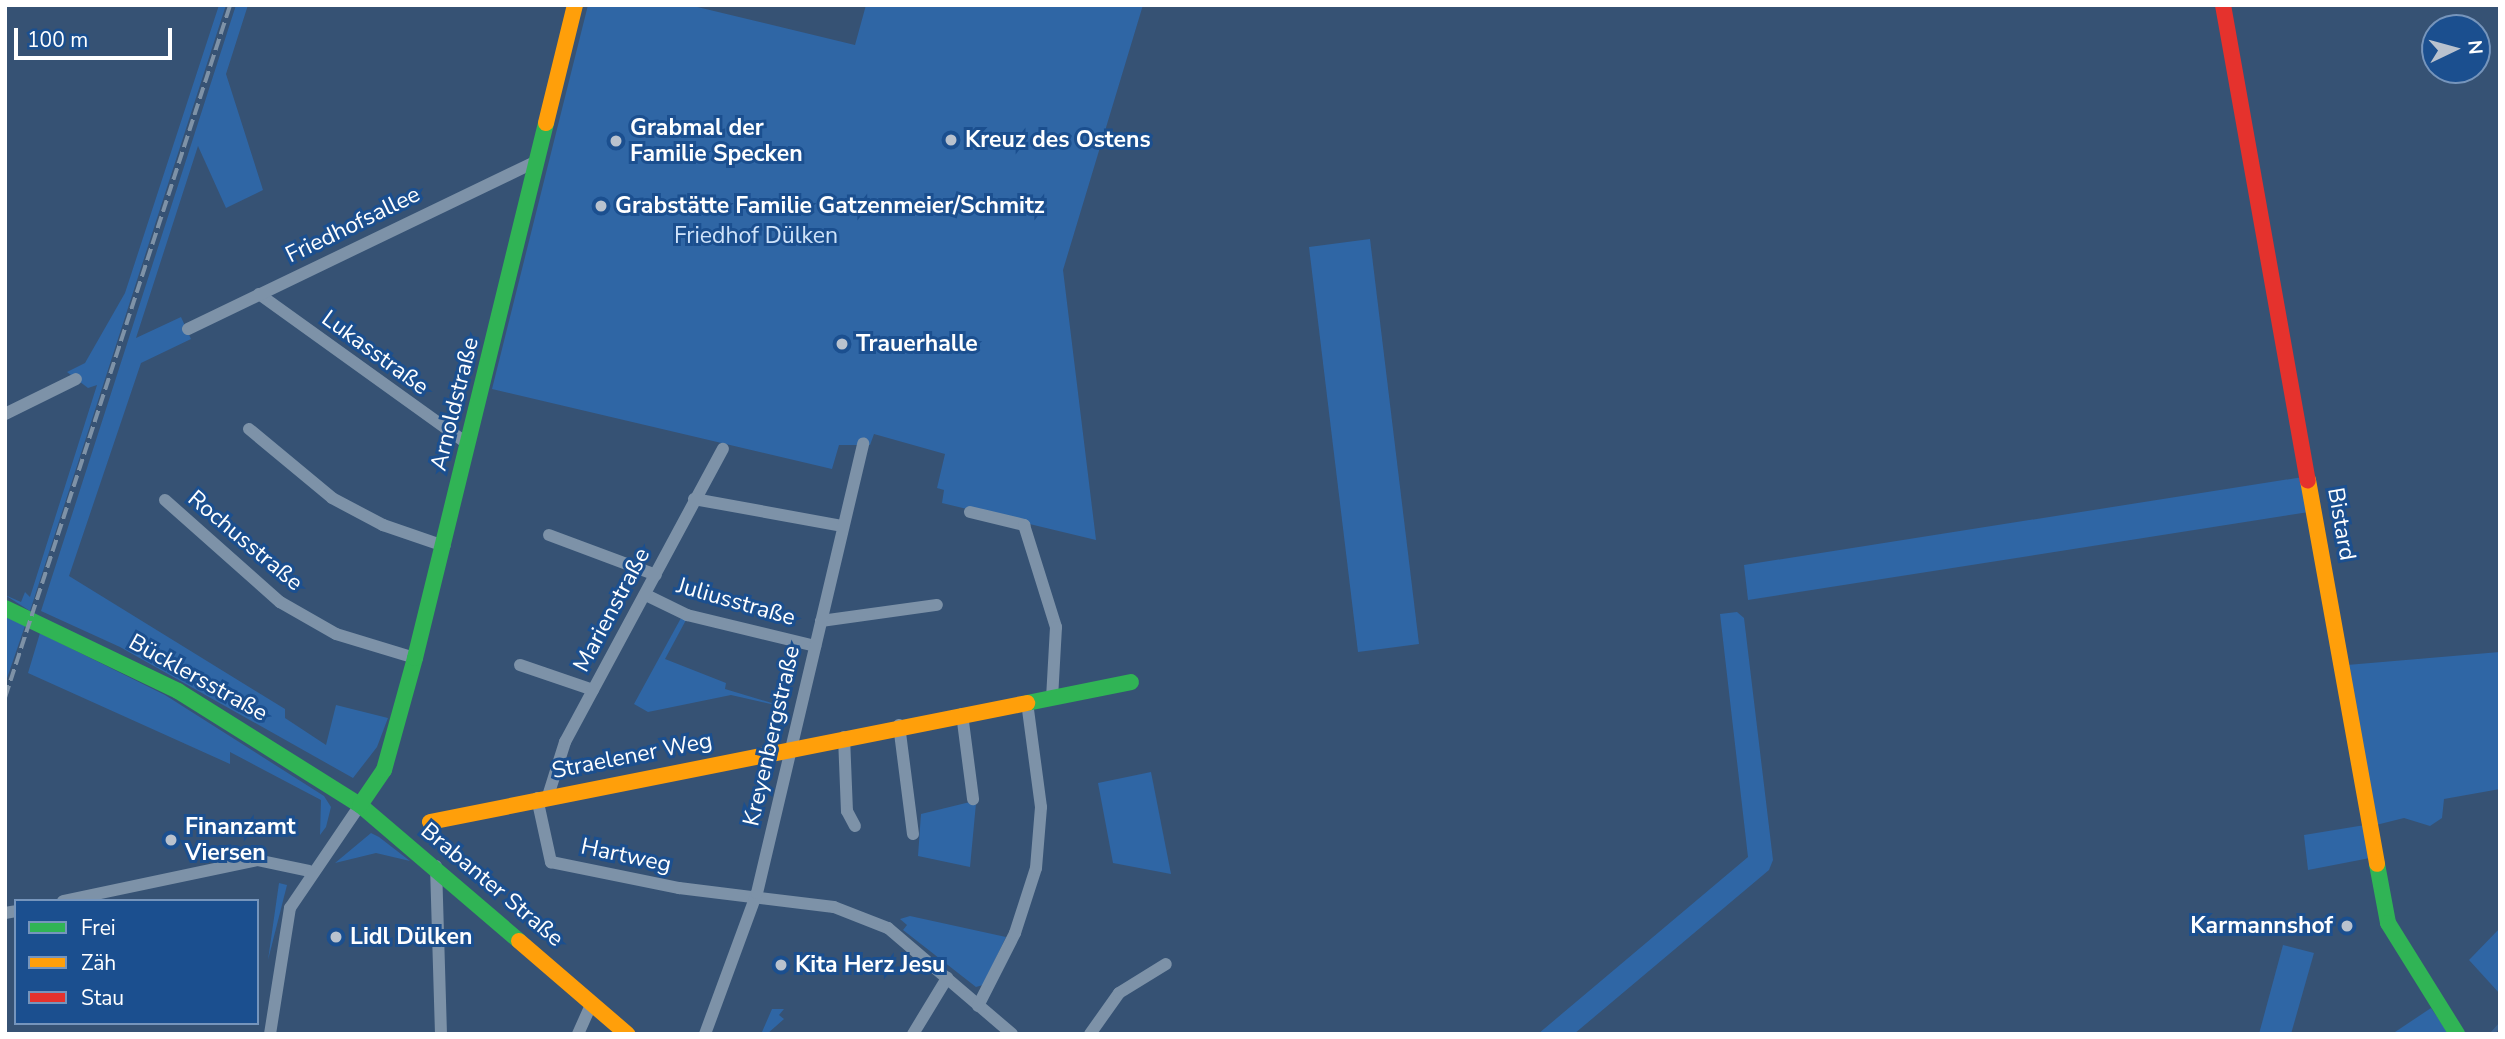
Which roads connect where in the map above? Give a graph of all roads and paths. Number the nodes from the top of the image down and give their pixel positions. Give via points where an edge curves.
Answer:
1 (575, 5) edge
2 (2223, 5) edge
3 (537, 161) junction
4 (259, 294) junction
5 (188, 329) dead end
6 (76, 380) dead end
7 (5, 414) edge
8 (249, 429) dead end
9 (863, 443) dead end
10 (468, 444) junction
11 (723, 449) dead end
12 (694, 499) junction
13 (165, 500) dead end
14 (970, 512) dead end
15 (842, 526) junction
16 (549, 536) dead end
17 (444, 545) junction
18 (656, 575) junction
19 (646, 595) junction
20 (937, 605) dead end
21 (5, 608) edge
22 (821, 621) junction
23 (815, 646) junction
24 (415, 658) junction
25 (520, 665) dead end
26 (1130, 682) dead end
27 (593, 690) junction
28 (1052, 698) junction
29 (1027, 702) junction
30 (962, 714) junction
31 (900, 726) junction
32 (844, 737) junction
33 (789, 749) junction
34 (542, 797) junction
35 (973, 799) dead end
36 (360, 805) junction
37 (430, 822) dead end
38 (855, 826) dead end
39 (913, 834) dead end
40 (436, 865) junction
41 (309, 871) junction
42 (757, 893) junction
43 (72, 899) edge
44 (1166, 964) dead end
45 (947, 978) junction
46 (592, 1003) junction
47 (978, 1006) junction
48 (270, 1034) edge
49 (441, 1034) edge
50 (578, 1034) edge
51 (627, 1034) edge
52 (705, 1034) edge
53 (913, 1034) edge
54 (1012, 1034) edge
55 (1090, 1034) edge
56 (2457, 1034) edge

1 - 3 street, Arnoldstraße
2 - 56 street, Bistard via 2388,923
3 - 4 street, Friedhofsallee
3 - 10 street, Arnoldstraße
4 - 5 street, Friedhofsallee
4 - 10 street, Lukasstraße
6 - 7 street
8 - 17 street via 332,498 383,525
9 - 15 street, Kreyenbergstraße
10 - 17 street, Arnoldstraße
11 - 12 street, Marienstraße
12 - 15 street
12 - 18 street, Marienstraße
13 - 24 street, Rochusstraße via 280,602 336,634
14 - 28 street via 1024,525 1056,627
15 - 22 street, Kreyenbergstraße
16 - 18 street
17 - 24 street, Arnoldstraße
18 - 19 street, Marienstraße
19 - 23 street, Juliusstraße via 687,615
19 - 27 street, Marienstraße
20 - 22 street
21 - 36 street, Bücklersstraße via 178,691
22 - 23 street, Kreyenbergstraße
23 - 33 street, Kreyenbergstraße
24 - 36 street, Arnoldstraße via 384,770
25 - 27 street
26 - 28 street, Straelener Weg
27 - 34 street, Marienstraße
28 - 29 street, Straelener Weg
29 - 30 street, Straelener Weg
29 - 47 street via 1041,807 1036,868 1015,933
30 - 31 street, Straelener Weg
30 - 35 street
31 - 32 street, Straelener Weg
31 - 39 street
32 - 33 street, Straelener Weg
32 - 38 street via 847,811
33 - 34 street, Straelener Weg
33 - 42 street, Kreyenbergstraße
34 - 37 street, Straelener Weg
34 - 42 street, Hartweg via 551,862 679,888
36 - 40 street, Brabanter Straße
36 - 41 street
40 - 46 street, Brabanter Straße
40 - 49 street
41 - 43 street via 257,860
41 - 48 street via 283,935
42 - 45 street via 814,900 888,928
42 - 52 street, Kreyenbergstraße
44 - 55 street via 1119,993
45 - 47 street
45 - 53 street
46 - 50 street
46 - 51 street, Brabanter Straße
47 - 54 street

